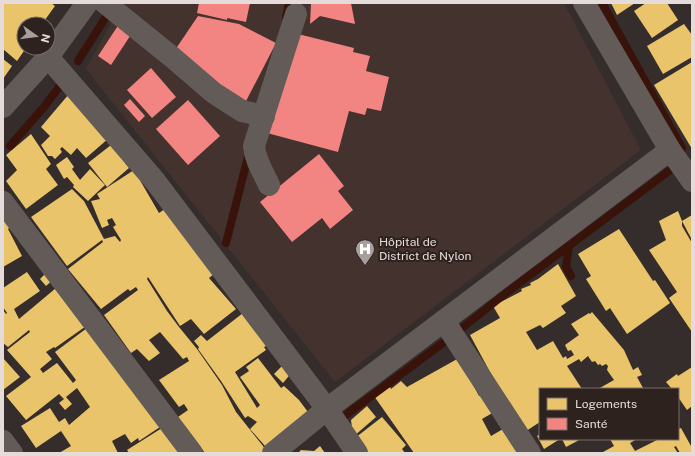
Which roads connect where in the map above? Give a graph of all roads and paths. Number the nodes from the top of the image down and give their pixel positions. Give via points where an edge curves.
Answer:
1 (584, 3) edge
2 (88, 4) edge
3 (296, 14) dead end
4 (48, 57) junction
5 (3, 107) edge
6 (264, 116) junction
7 (670, 150) junction
8 (691, 179) edge
9 (269, 185) dead end
10 (3, 202) edge
11 (444, 321) junction
12 (327, 409) junction
13 (3, 441) edge
14 (12, 453) edge
15 (192, 453) edge
16 (273, 453) edge
17 (357, 453) edge
18 (530, 453) edge

1 - 7 street
2 - 4 street
2 - 6 street via 172,57 214,93 242,111
3 - 6 street
4 - 5 street
4 - 12 street via 154,181
6 - 9 street via 254,146 254,154
7 - 8 street
7 - 11 street
10 - 15 street
11 - 12 street
11 - 18 street
12 - 16 street
12 - 17 street
13 - 14 street

